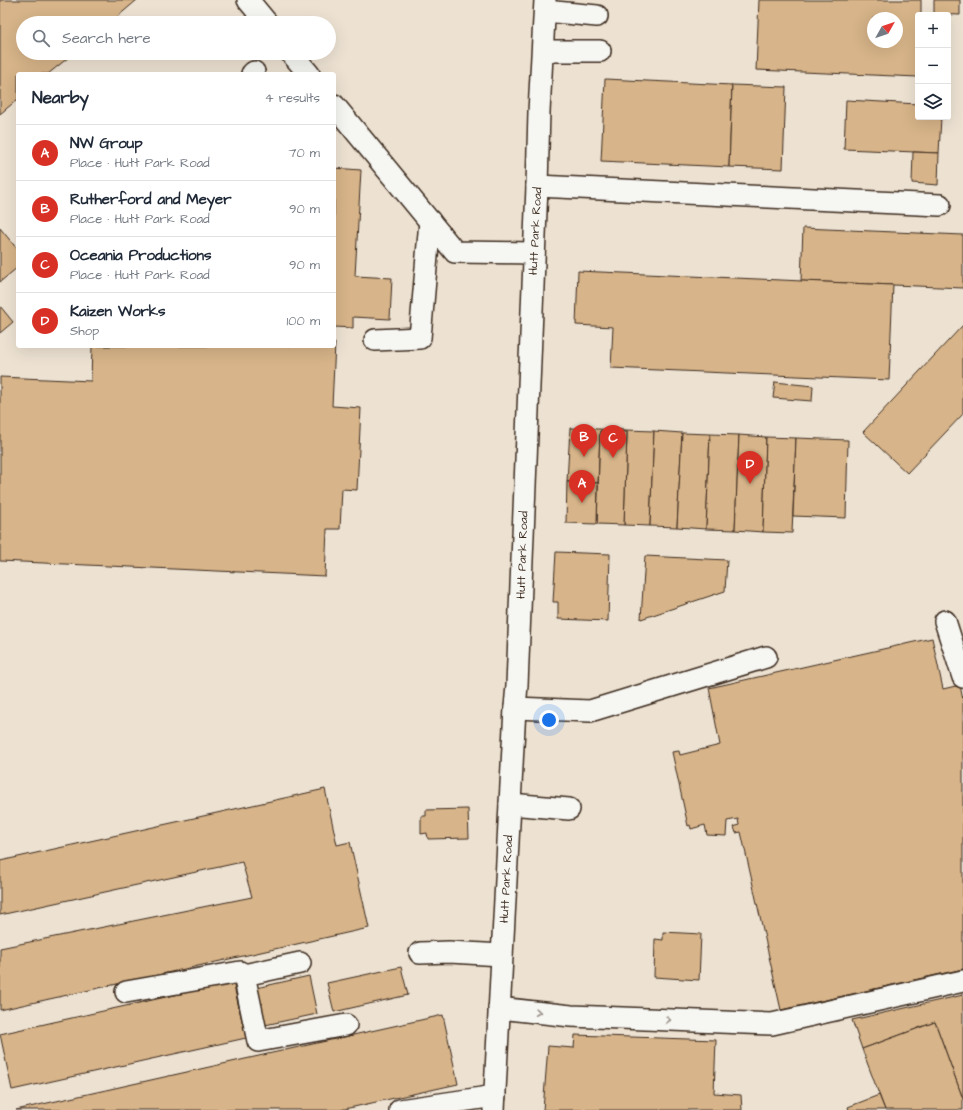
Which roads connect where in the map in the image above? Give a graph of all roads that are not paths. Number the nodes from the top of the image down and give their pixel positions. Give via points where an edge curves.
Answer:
1 (248, 0) edge
2 (545, 5) edge
3 (261, 16) edge
4 (597, 16) dead end
5 (543, 50) junction
6 (600, 52) dead end
7 (297, 60) edge
8 (307, 72) edge
9 (336, 109) edge
10 (537, 186) junction
11 (940, 205) dead end
12 (430, 222) junction
13 (534, 253) junction
14 (375, 340) dead end
15 (945, 621) dead end
16 (766, 657) dead end
17 (963, 677) edge
18 (514, 708) junction
19 (510, 804) junction
20 (569, 809) dead end
21 (420, 953) dead end
22 (502, 955) junction
23 (300, 963) dead end
24 (244, 975) junction
25 (963, 981) edge
26 (126, 992) dead end
27 (499, 1008) junction
28 (346, 1025) dead end
29 (495, 1103) edge
30 (400, 1110) edge

1 - 3 street
2 - 4 street
2 - 5 street, Hutt Park Road
5 - 6 street
5 - 10 street, Hutt Park Road
7 - 8 street
9 - 12 street
10 - 11 street
10 - 13 street, Hutt Park Road
12 - 13 street via 455,252
12 - 14 street via 420,338
13 - 18 street, Hutt Park Road
15 - 17 street
16 - 18 street via 590,711
18 - 19 street, Hutt Park Road
19 - 20 street
19 - 22 street, Hutt Park Road
21 - 22 street
22 - 27 street, Hutt Park Road
23 - 24 street
24 - 26 street via 240,972
24 - 28 street via 258,1041
27 -> 25 street via 571,1016 772,1024
27 - 29 street, Hutt Park Road
29 - 30 street

